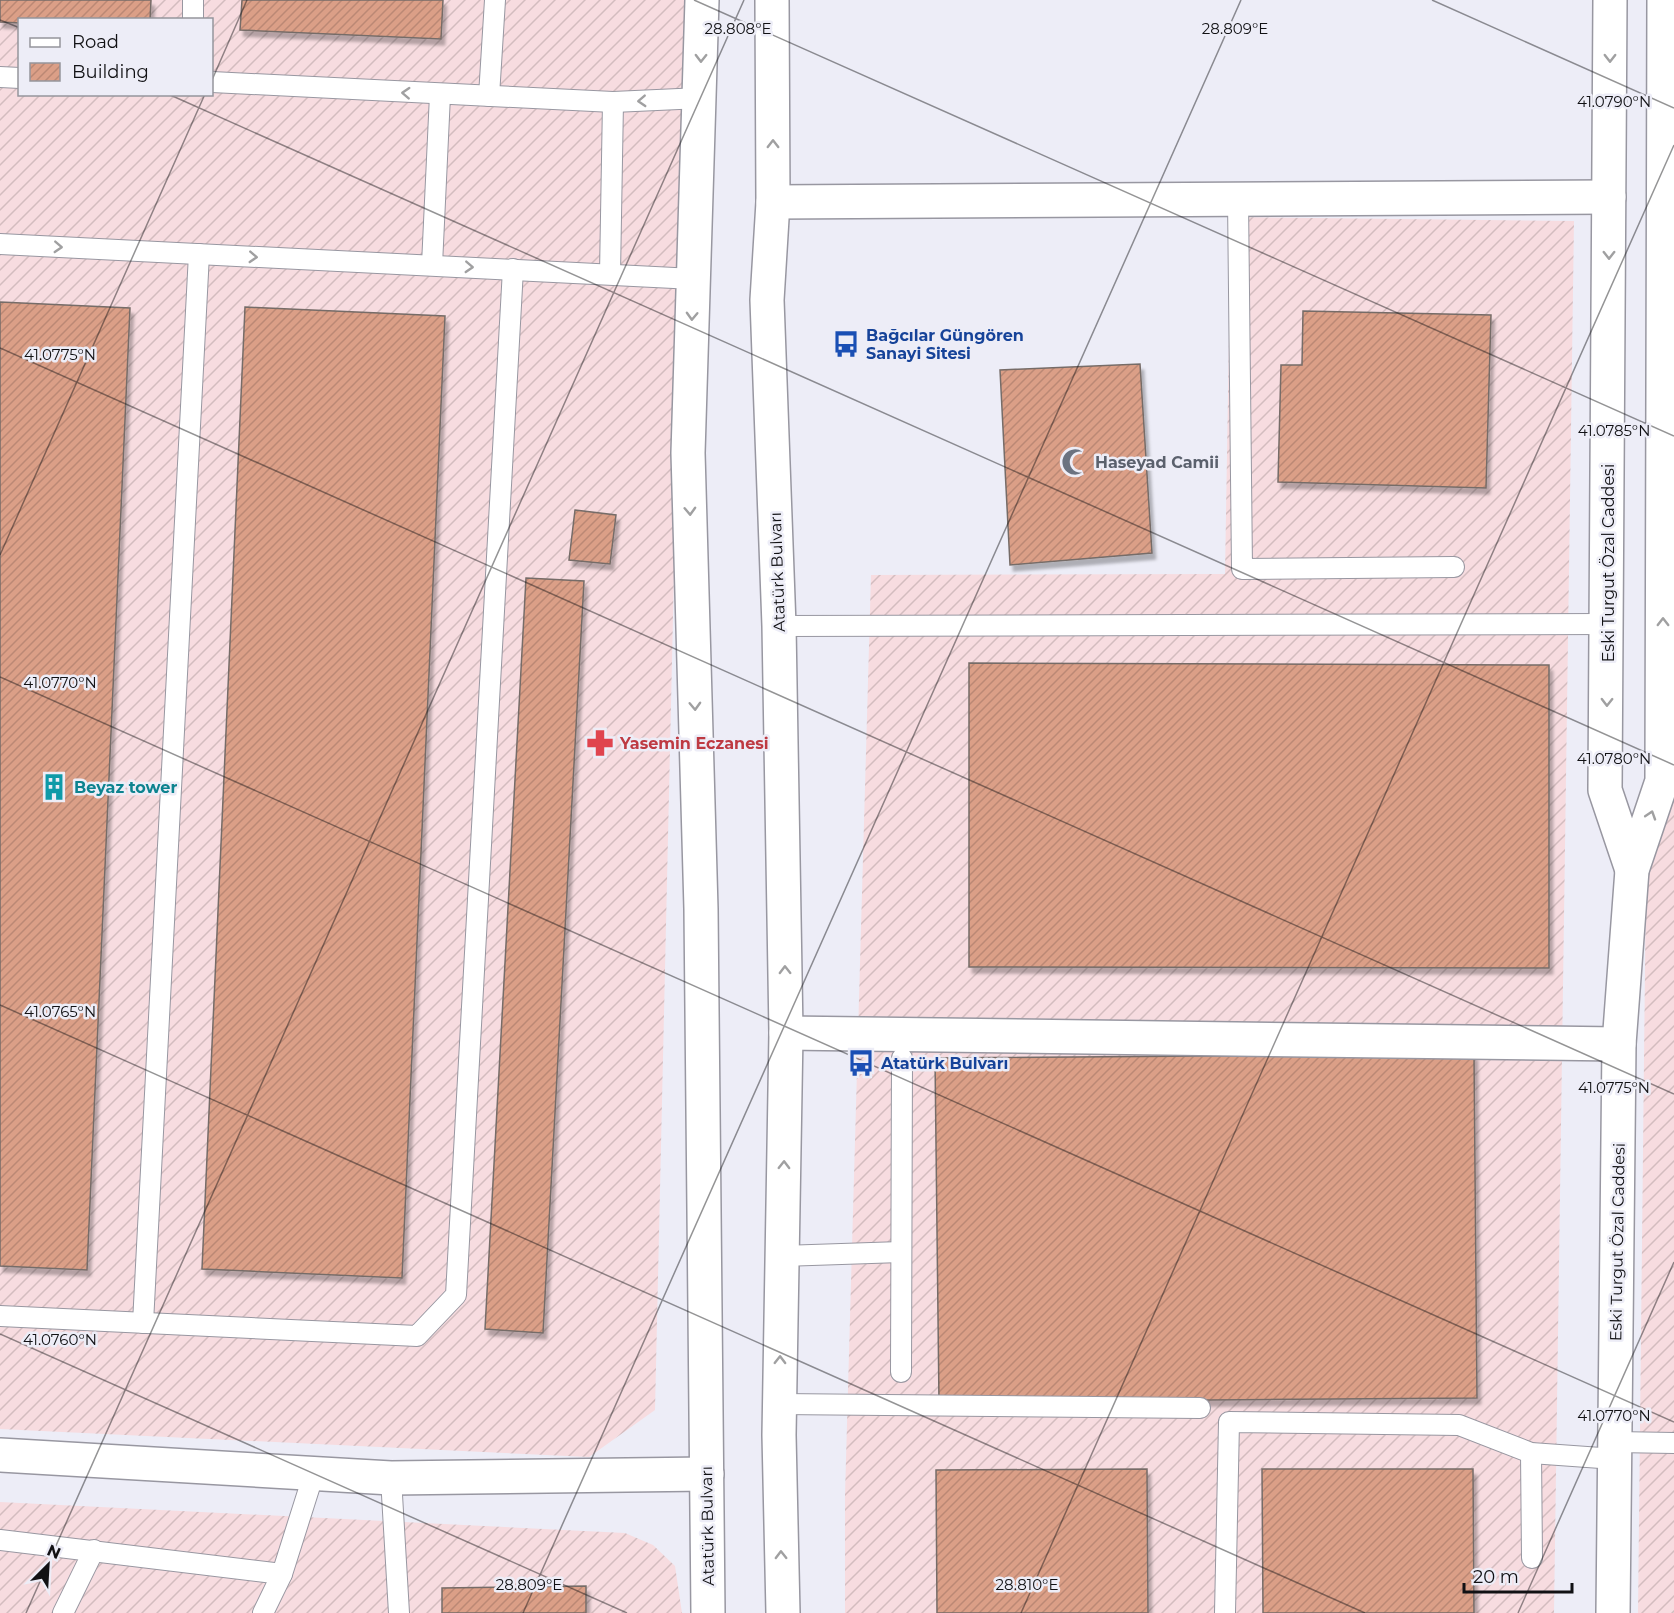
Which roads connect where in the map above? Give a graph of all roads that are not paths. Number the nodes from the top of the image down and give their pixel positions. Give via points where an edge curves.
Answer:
1 (193, 0) edge
2 (495, 0) edge
3 (702, 0) edge
4 (772, 0) edge
5 (1610, 0) edge
6 (1664, 0) edge
7 (192, 18) edge
8 (1670, 75) edge
9 (0, 77) edge
10 (18, 78) edge
11 (213, 82) edge
12 (441, 95) junction
13 (489, 96) junction
14 (701, 98) junction
15 (613, 102) junction
16 (1609, 196) junction
17 (1238, 199) junction
18 (773, 202) junction
19 (0, 244) edge
20 (199, 254) junction
21 (432, 265) junction
22 (513, 269) junction
23 (610, 274) junction
24 (694, 279) junction
25 (1454, 567) dead end
26 (1608, 624) junction
27 (779, 626) junction
28 (1632, 870) junction
29 (786, 1033) junction
30 (1619, 1044) junction
31 (902, 1058) dead end
32 (901, 1252) junction
33 (782, 1256) junction
34 (0, 1316) edge
35 (143, 1323) junction
36 (901, 1372) dead end
37 (779, 1404) junction
38 (1200, 1408) dead end
39 (1674, 1443) edge
40 (1615, 1450) junction
41 (1531, 1454) junction
42 (0, 1455) edge
43 (314, 1473) junction
44 (707, 1474) junction
45 (391, 1478) junction
46 (0, 1540) edge
47 (94, 1550) junction
48 (1532, 1558) dead end
49 (282, 1574) junction
50 (63, 1613) edge
51 (263, 1613) edge
52 (399, 1613) edge
53 (708, 1613) edge
54 (783, 1613) edge
55 (1225, 1613) edge
56 (1613, 1613) edge

1 - 7 lane
2 - 13 lane
3 -> 14 street, Atatürk Bulvarı
18 -> 4 street, Atatürk Bulvarı
5 -> 16 street, Eski Turgut Özal Caddesi
6 - 8 street, Eski Turgut Özal Caddesi
28 -> 8 street, Eski Turgut Özal Caddesi via 1662,781
9 - 10 lane
12 -> 11 lane
12 - 13 lane
12 - 21 lane
13 - 15 lane
14 -> 15 lane
14 - 24 street, Atatürk Bulvarı
15 - 23 lane
16 - 17 street
16 -> 26 street, Eski Turgut Özal Caddesi
17 - 18 street
17 - 25 lane via 1242,569
18 - 27 street, Atatürk Bulvarı via 768,300
19 -> 20 lane
20 -> 21 lane
20 - 35 lane
21 -> 22 lane
22 - 23 lane
22 - 35 lane via 456,1295 417,1336
23 - 24 lane
24 -> 44 street, Atatürk Bulvarı via 688,453 701,909
26 - 27 lane
26 -> 28 street, Eski Turgut Özal Caddesi via 1605,790
29 -> 27 street, Atatürk Bulvarı
28 - 30 street, Eski Turgut Özal Caddesi
29 - 30 street
33 -> 29 street, Atatürk Bulvarı
30 - 40 street, Eski Turgut Özal Caddesi
31 - 32 lane
32 - 33 lane
32 - 36 lane
37 -> 33 street, Atatürk Bulvarı
34 - 35 lane
37 - 38 lane
54 -> 37 street, Atatürk Bulvarı
39 - 40 lane
40 - 41 lane
40 - 56 street, Eski Turgut Özal Caddesi
41 - 48 lane
41 - 55 lane via 1459,1425 1229,1422
42 - 43 street
43 - 45 street
43 - 49 lane
44 - 45 street
44 - 53 street, Atatürk Bulvarı
45 - 52 lane
46 - 47 lane
47 - 49 lane
47 - 50 lane
49 - 51 lane

